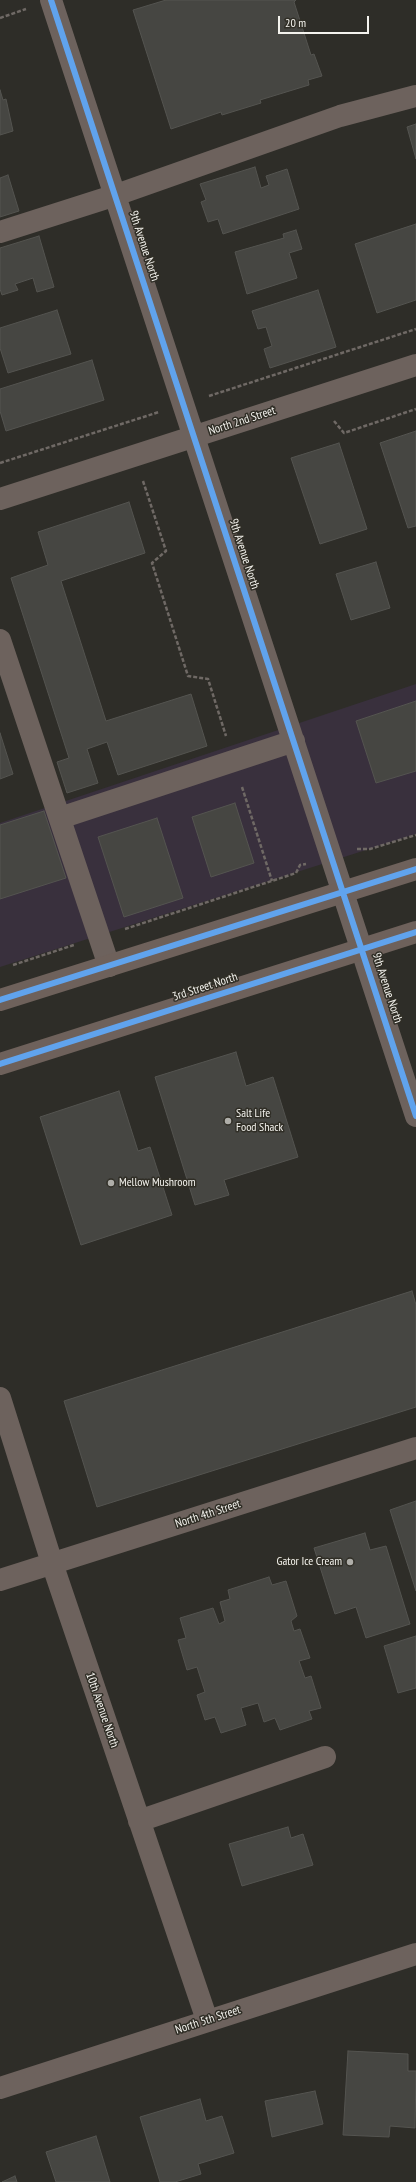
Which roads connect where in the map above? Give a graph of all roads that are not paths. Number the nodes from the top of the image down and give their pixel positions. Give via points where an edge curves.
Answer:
1 (51, 0) edge
2 (416, 96) edge
3 (116, 196) junction
4 (0, 232) edge
5 (416, 365) edge
6 (194, 437) junction
7 (0, 499) edge
8 (0, 640) edge
9 (294, 741) junction
10 (60, 818) junction
11 (416, 869) edge
12 (344, 893) junction
13 (416, 932) edge
14 (363, 949) junction
15 (109, 966) junction
16 (0, 1000) edge
17 (0, 1064) edge
18 (416, 1116) edge
19 (0, 1398) edge
20 (416, 1448) edge
21 (52, 1563) junction
22 (0, 1580) edge
23 (325, 1757) dead end
24 (139, 1821) junction
25 (416, 1954) edge
26 (207, 2020) junction
27 (0, 2088) edge

1 - 3 street, 9th Avenue North
2 - 3 street via 340,116
3 - 4 street
3 - 6 street, 9th Avenue North
5 - 6 street, North 2nd Street
6 - 7 street, North 2nd Street
6 - 9 street, 9th Avenue North
8 - 10 street
9 - 10 street
9 - 12 street, 9th Avenue North
10 - 15 street
11 - 12 main road
12 - 14 street, 9th Avenue North
12 - 15 main road
13 - 14 main road, 3rd Street North
14 - 17 main road, 3rd Street North
14 - 18 street, 9th Avenue North
15 - 16 main road
19 - 21 street, 10th Avenue North
20 - 21 street, North 4th Street
21 - 22 street, North 4th Street
21 - 24 street, 10th Avenue North
23 - 24 street
24 - 26 street, 10th Avenue North
25 - 26 street, North 5th Street
26 - 27 street, North 5th Street

